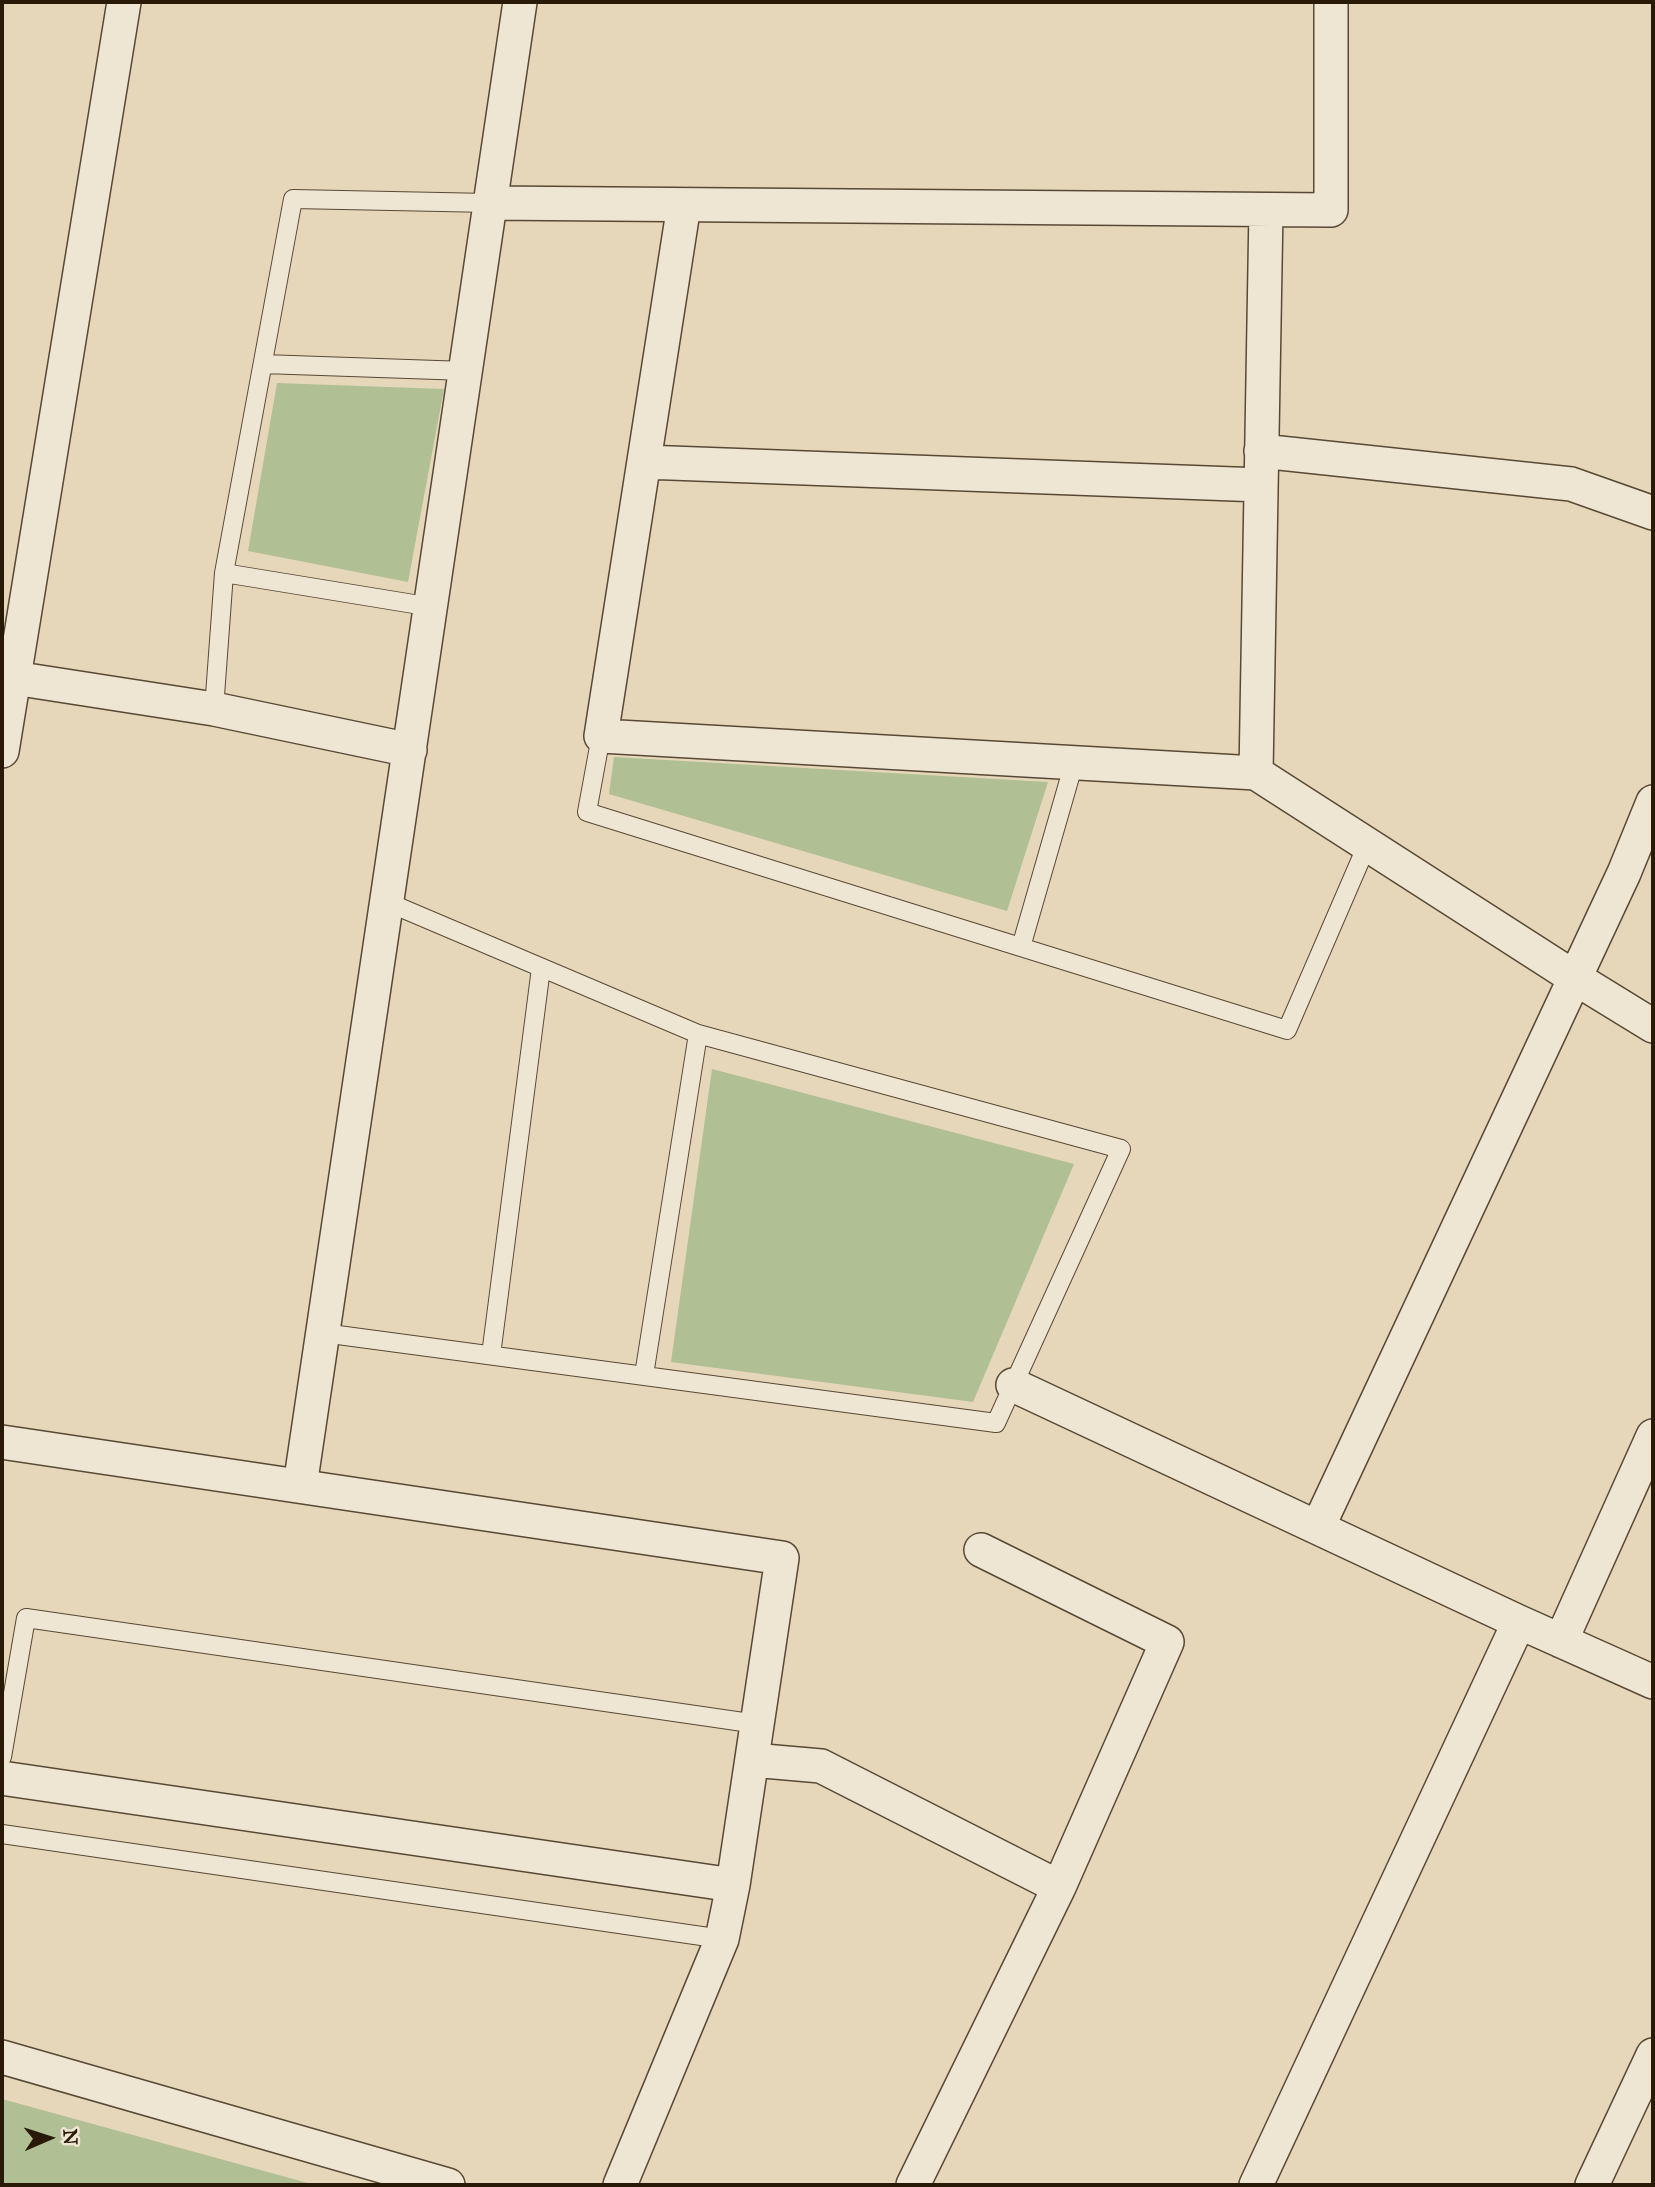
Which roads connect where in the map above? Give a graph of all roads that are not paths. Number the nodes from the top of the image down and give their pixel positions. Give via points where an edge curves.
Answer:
1 (124, 2) edge
2 (520, 2) edge
3 (1331, 2) edge
4 (490, 203) junction
5 (684, 205) junction
6 (1266, 210) junction
7 (263, 363) junction
8 (466, 371) junction
9 (1261, 451) junction
10 (644, 462) junction
11 (1261, 485) junction
12 (1653, 513) edge
13 (224, 573) junction
14 (432, 607) junction
15 (14, 678) junction
16 (214, 709) junction
17 (601, 736) junction
18 (410, 750) junction
19 (2, 751) edge
20 (1074, 763) junction
21 (1255, 773) junction
22 (1653, 802) edge
23 (1367, 845) junction
24 (387, 902) junction
25 (1021, 947) junction
26 (541, 968) junction
27 (1575, 978) junction
28 (1653, 1026) edge
29 (698, 1034) junction
30 (323, 1333) junction
31 (491, 1355) junction
32 (644, 1376) junction
33 (1013, 1385) junction
34 (1653, 1436) edge
35 (2, 1442) edge
36 (300, 1486) junction
37 (1318, 1527) junction
38 (981, 1549) dead end
39 (1519, 1622) junction
40 (1561, 1641) junction
41 (1653, 1682) edge
42 (757, 1724) junction
43 (2, 1757) edge
44 (752, 1760) junction
45 (2, 1778) edge
46 (2, 1834) edge
47 (733, 1885) junction
48 (1059, 1887) junction
49 (722, 1939) junction
50 (1653, 2054) edge
51 (2, 2057) edge
52 (448, 2185) edge
53 (620, 2185) edge
54 (913, 2185) edge
55 (1256, 2185) edge
56 (1592, 2185) edge

1 - 15 street
2 - 4 street
3 - 6 street via 1331,210
4 - 5 street
4 - 7 lane via 293,199
4 - 8 street
5 - 6 street
5 - 10 street
6 - 9 street
7 - 8 lane
7 - 13 lane
8 - 14 street
9 - 11 street
9 - 12 street via 1572,484
10 - 11 street
10 - 17 street
11 - 21 street
13 - 14 lane
13 - 16 lane
14 - 18 street
15 - 16 street
15 - 19 street
16 - 18 street
17 - 20 street
17 - 25 lane via 587,812
18 - 24 street
20 - 21 street
20 - 25 lane
21 - 23 street
22 - 27 street
23 - 25 lane via 1287,1030
23 - 27 street
24 - 26 lane
24 - 30 street
26 - 29 lane
26 - 31 lane
27 - 28 street
27 - 37 street
29 - 32 lane
29 - 33 lane via 1121,1149
30 - 31 lane
30 - 36 street
31 - 32 lane
32 - 33 lane via 996,1423
33 - 37 street
34 - 40 street
35 - 36 street
36 - 42 street via 782,1558
37 - 39 street
38 - 48 street via 1167,1642
39 - 40 street
39 - 55 street
40 - 41 street
42 - 43 lane via 26,1618
42 - 44 street
44 - 47 street
44 - 48 street via 821,1766
45 - 47 street
46 - 49 lane
47 - 49 street
48 - 54 street
49 - 53 street
50 - 56 street
51 - 52 street

